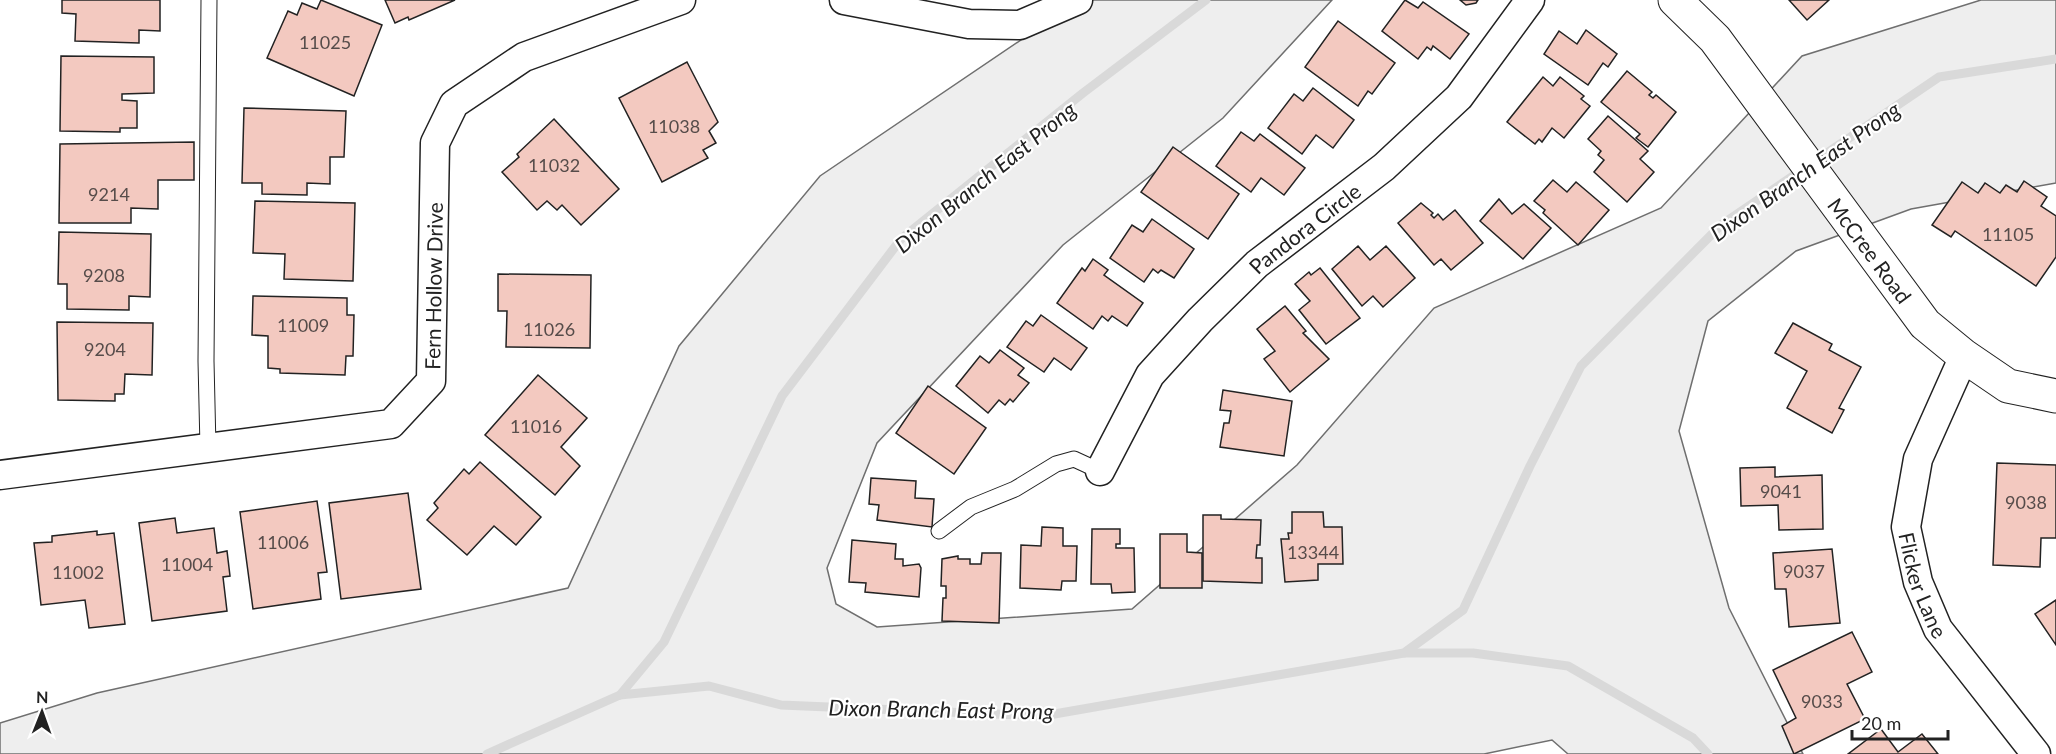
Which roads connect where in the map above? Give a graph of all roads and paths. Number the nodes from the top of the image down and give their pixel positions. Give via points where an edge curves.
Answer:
1 (209, 0) edge
2 (681, 0) edge
3 (844, 0) edge
4 (1078, 0) edge
5 (1530, 0) edge
6 (1675, 0) edge
7 (1964, 356) junction
8 (2056, 396) edge
9 (208, 448) junction
10 (1100, 471) joint
11 (0, 474) edge
12 (939, 531) dead end
13 (2036, 754) edge

1 - 9 lane
2 - 9 street, Fern Hollow Drive via 524,57 454,104 435,143 431,381 391,424
3 - 4 street via 969,24 1020,25
5 - 10 street, Pandora Circle via 1459,97 1384,167 1257,264 1200,320 1150,375
6 - 7 street, McCree Road via 1715,39 1925,324
7 - 8 street, McCree Road via 2008,386
7 - 13 street, Flicker Lane via 1918,459 1906,527 1918,582 1938,629
9 - 11 street, Fern Hollow Drive
10 - 12 lane via 1074,459 1056,464 1015,489 971,507

